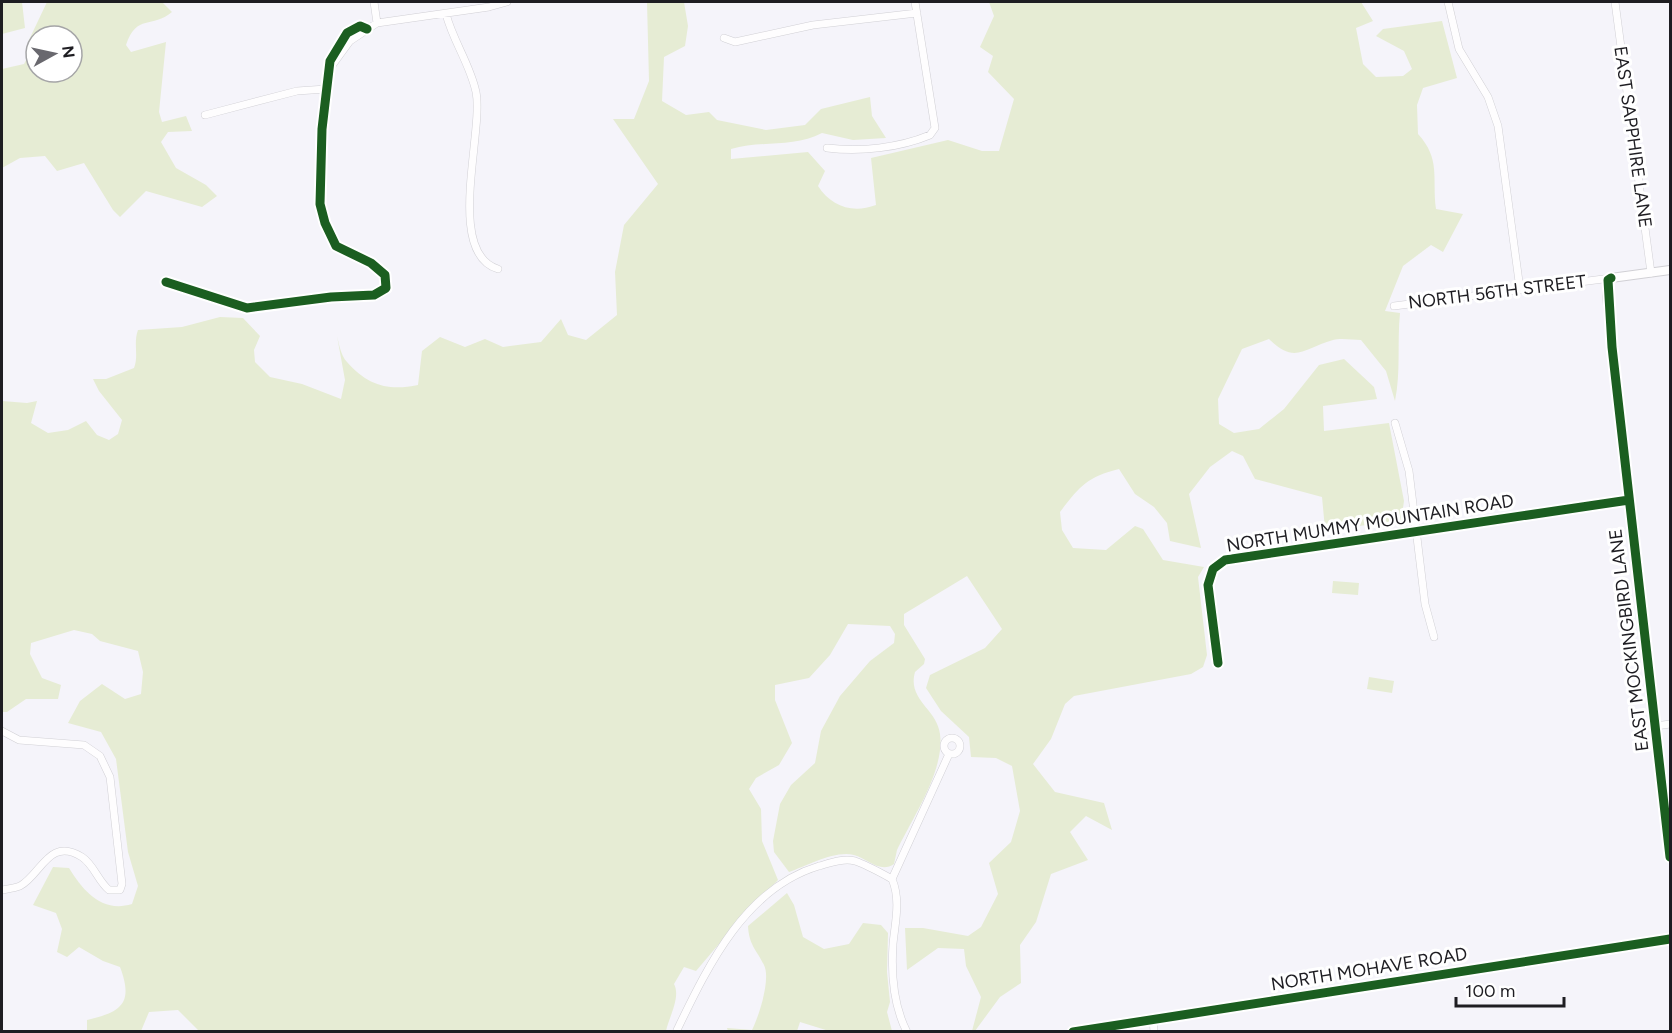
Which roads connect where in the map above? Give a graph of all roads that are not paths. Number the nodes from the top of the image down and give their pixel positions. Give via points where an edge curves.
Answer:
1 (374, 2) edge
2 (507, 2) edge
3 (915, 2) edge
4 (1448, 2) edge
5 (1615, 2) edge
6 (917, 13) junction
7 (446, 14) junction
8 (377, 23) junction
9 (724, 38) dead end
10 (326, 89) junction
11 (204, 115) dead end
12 (826, 148) dead end
13 (498, 269) dead end
14 (1671, 270) edge
15 (1651, 273) junction
16 (1611, 278) junction
17 (166, 282) dead end
18 (1520, 289) junction
19 (1394, 306) dead end
20 (1395, 423) dead end
21 (1629, 500) junction
22 (1418, 531) junction
23 (1434, 637) dead end
24 (1218, 663) dead end
25 (1671, 724) edge
26 (1656, 726) junction
27 (2, 731) edge
28 (949, 754) dead end
29 (1671, 857) edge
30 (892, 879) junction
31 (2, 890) edge
32 (1671, 939) edge
33 (1153, 1020) junction
34 (677, 1030) edge
35 (907, 1032) edge
36 (1073, 1032) edge
37 (1154, 1032) edge

1 - 8 street
2 - 7 street
3 - 6 street
4 - 18 street via 1459,49 1488,97 1498,126
5 - 15 street, EAST SAPPHIRE LANE
6 - 9 street via 813,25 735,42
6 - 12 street via 935,128 930,135 905,143
7 - 8 street
7 - 13 street via 471,75 477,101 471,186 476,254
8 - 10 street via 347,33 333,52
10 - 11 street via 297,90
10 - 17 street via 320,189 325,223 336,246 371,263 385,275 386,288 374,295 247,308
14 - 15 street, NORTH 56TH STREET
15 - 16 street, NORTH 56TH STREET
16 - 18 street, NORTH 56TH STREET
16 - 21 street, EAST MOCKINGBIRD LANE via 1607,296
18 - 19 street, NORTH 56TH STREET
20 - 22 street via 1406,454
21 - 22 street, NORTH MUMMY MOUNTAIN ROAD
21 - 26 street, EAST MOCKINGBIRD LANE
22 - 23 street via 1425,604
22 - 24 street, NORTH MUMMY MOUNTAIN ROAD via 1225,560 1213,569 1208,585
25 - 26 street
26 - 29 street, EAST MOCKINGBIRD LANE
27 - 31 street via 19,740 84,745 100,756 110,777 122,884 120,890 109,890 83,858 59,853 49,855 20,886
28 - 30 street
30 - 34 street via 845,860 783,881 723,943
30 - 35 street via 897,902 895,995
32 - 33 street, NORTH MOHAVE ROAD
33 - 36 street, NORTH MOHAVE ROAD
33 - 37 street

